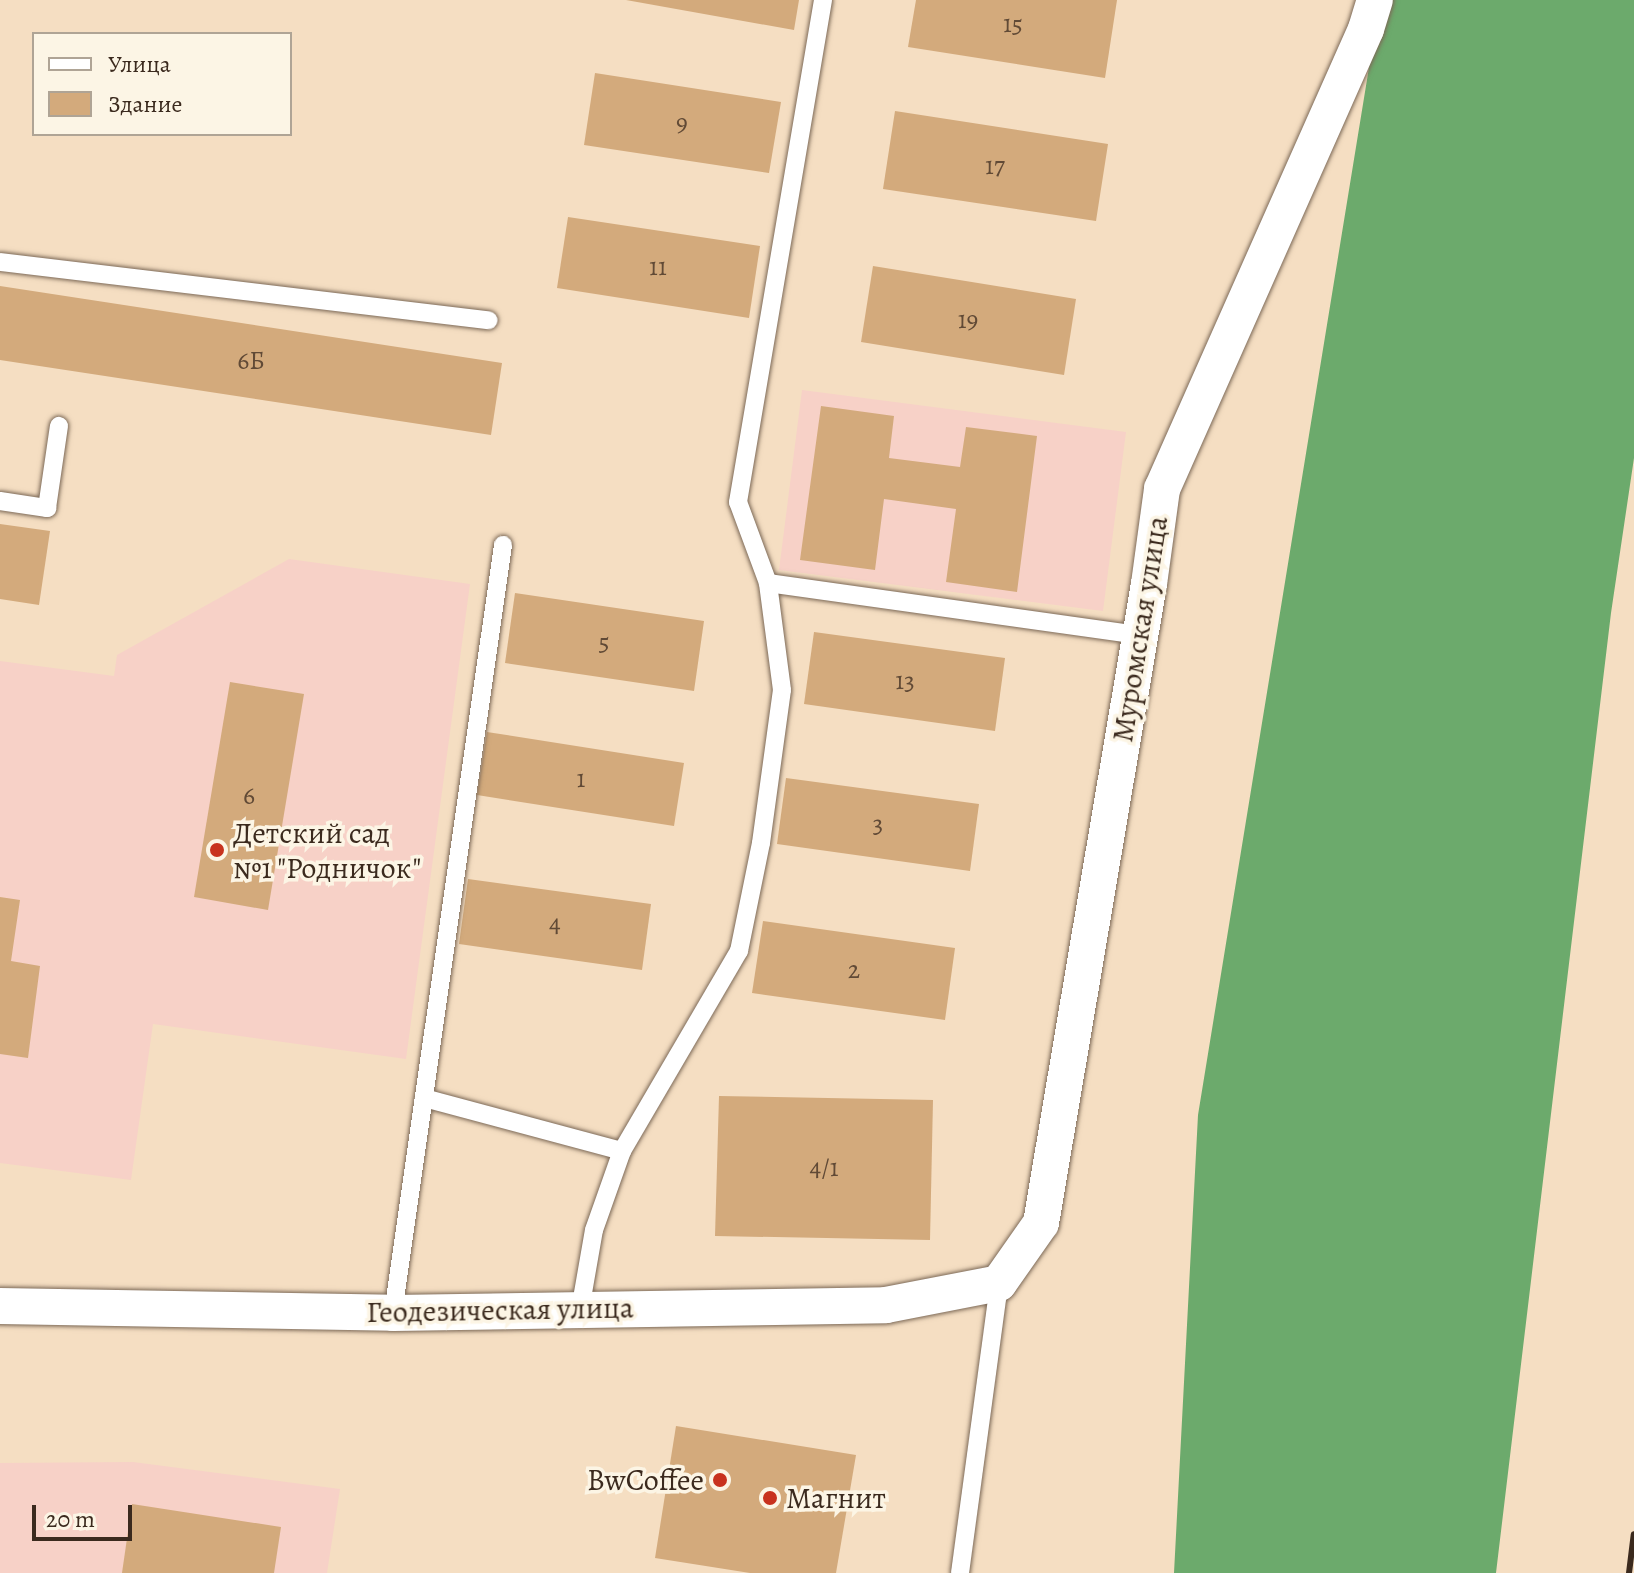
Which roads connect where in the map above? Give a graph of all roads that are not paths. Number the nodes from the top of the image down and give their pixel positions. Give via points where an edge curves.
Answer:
1 (823, 0) edge
2 (1375, 0) edge
3 (0, 262) edge
4 (489, 320) dead end
5 (59, 426) dead end
6 (0, 501) edge
7 (503, 545) dead end
8 (768, 583) junction
9 (1139, 635) junction
10 (424, 1098) junction
11 (622, 1151) junction
12 (999, 1283) junction
13 (0, 1306) edge
14 (580, 1310) junction
15 (393, 1313) junction
16 (960, 1573) edge

1 - 8 lane via 738,502
2 - 9 street, Муромская улица via 1162,489
3 - 4 lane
5 - 6 lane via 47,508
7 - 10 lane
8 - 9 lane
8 - 11 lane via 782,690 761,843 739,951
9 - 12 street, Муромская улица via 1041,1223
10 - 11 lane
10 - 15 lane
11 - 14 lane via 594,1230
12 - 14 street, Геодезическая улица via 886,1305
12 - 16 lane
13 - 15 street, Геодезическая улица
14 - 15 street, Геодезическая улица

